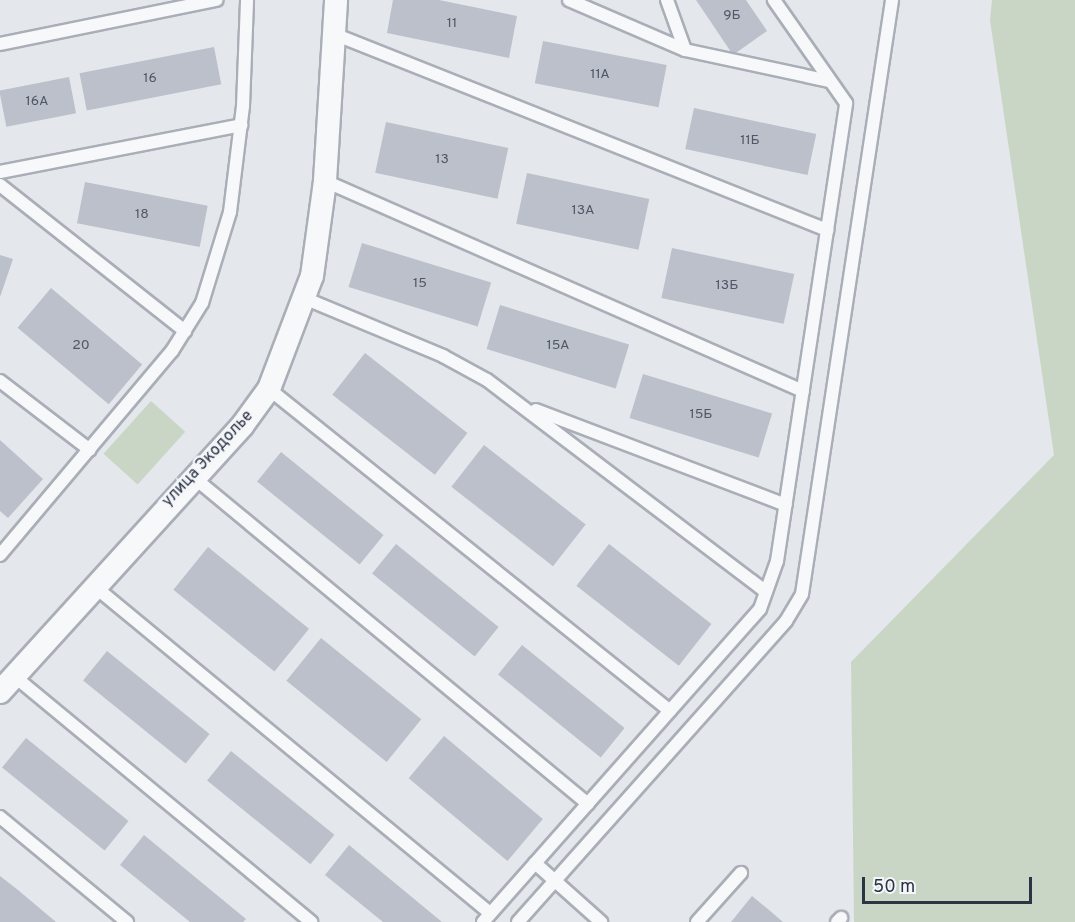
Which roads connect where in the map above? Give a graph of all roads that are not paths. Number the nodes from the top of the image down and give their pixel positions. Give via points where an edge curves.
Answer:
1 (217, 0) edge
2 (247, 0) edge
3 (336, 0) edge
4 (568, 0) edge
5 (667, 0) edge
6 (774, 0) edge
7 (892, 0) edge
8 (334, 34) junction
9 (0, 44) edge
10 (685, 50) junction
11 (830, 81) junction
12 (241, 125) junction
13 (0, 172) edge
14 (325, 181) junction
15 (0, 185) edge
16 (827, 230) junction
17 (304, 298) junction
18 (185, 331) junction
19 (0, 381) edge
20 (269, 390) junction
21 (803, 391) junction
22 (526, 406) junction
23 (90, 450) junction
24 (192, 476) junction
25 (786, 505) junction
26 (0, 555) edge
27 (94, 586) junction
28 (766, 592) junction
29 (7, 684) edge
30 (670, 711) junction
31 (588, 804) junction
32 (0, 817) edge
33 (535, 863) junction
34 (741, 873) dead end
35 (555, 880) junction
36 (487, 918) edge
37 (127, 922) edge
38 (311, 922) edge
39 (518, 922) edge
40 (601, 922) edge
41 (697, 922) edge

1 - 9 lane
2 - 12 lane
3 - 8 street, улица Экодолье
4 - 10 lane
5 - 10 lane
6 - 11 lane
7 - 35 lane via 802,594 786,621
8 - 14 street, улица Экодолье
8 - 16 lane
10 - 11 lane
11 - 16 lane via 846,103
12 - 13 lane
12 - 18 lane via 230,212 202,303
14 - 17 street, улица Экодолье via 312,276
14 - 21 lane
15 - 18 lane
16 - 21 lane
17 - 20 street, улица Экодолье
17 - 22 lane via 443,356
18 - 23 lane
19 - 23 lane
20 - 24 street, улица Экодолье via 242,426
20 - 30 lane
21 - 25 lane
22 - 25 lane
22 - 28 lane
23 - 26 lane
24 - 27 street, улица Экодолье
24 - 31 lane
25 - 28 lane via 777,561
27 - 29 street, улица Экодолье
27 - 36 lane
28 - 30 lane via 760,609
29 - 38 lane
30 - 31 lane
31 - 33 lane
32 - 37 lane
33 - 35 lane
33 - 36 lane
34 - 41 lane
35 - 39 lane
35 - 40 lane

